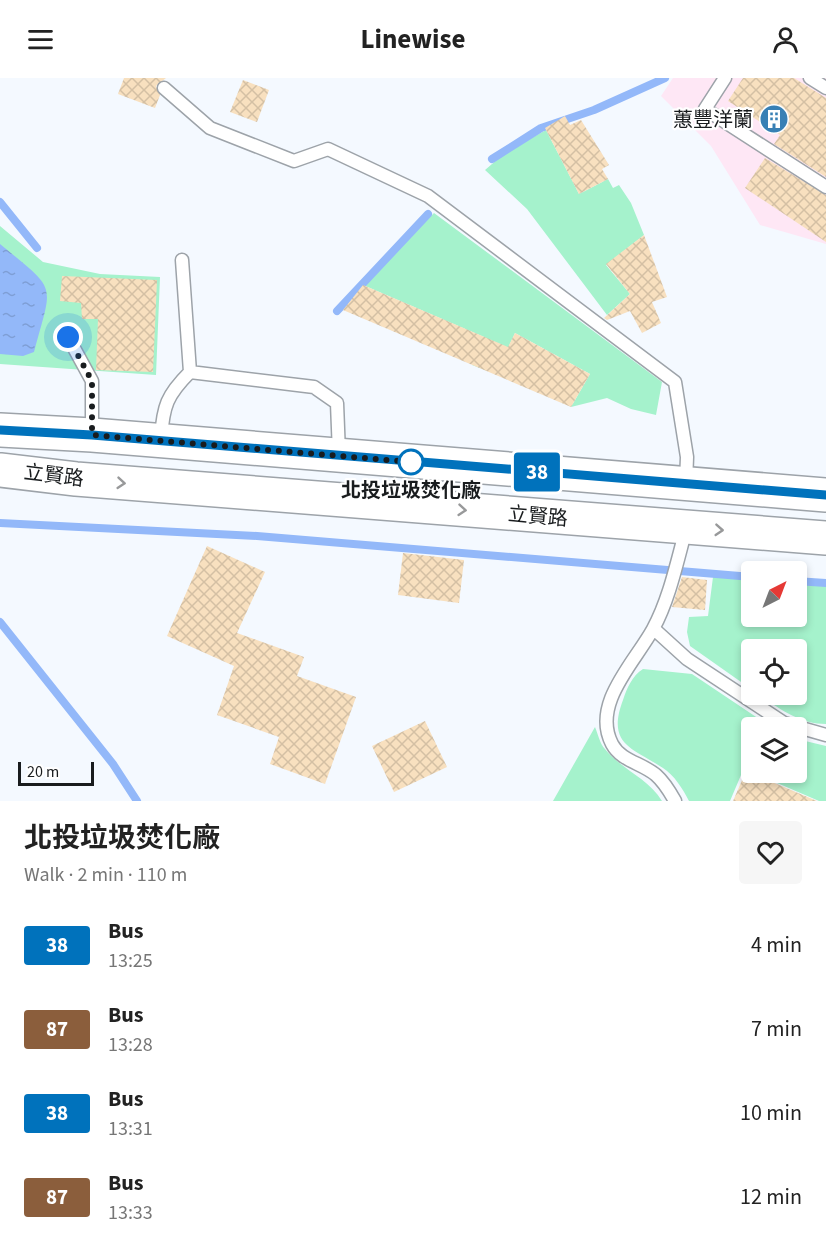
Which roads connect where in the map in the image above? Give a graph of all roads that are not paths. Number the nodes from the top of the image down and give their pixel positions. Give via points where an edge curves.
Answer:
1 (725, 78) edge
2 (810, 78) edge
3 (164, 88) dead end
4 (826, 88) edge
5 (826, 187) edge
6 (182, 260) dead end
7 (68, 337) dead end
8 (190, 372) junction
9 (0, 430) edge
10 (92, 435) junction
11 (161, 441) junction
12 (327, 455) junction
13 (0, 470) edge
14 (686, 484) junction
15 (826, 495) edge
16 (312, 498) junction
17 (686, 528) junction
18 (826, 538) edge
19 (654, 629) junction
20 (826, 735) edge
21 (675, 801) edge

1 - 5 lane via 705,109
2 - 4 lane
3 - 14 lane via 210,128 294,161 328,149 428,196 675,382 687,457
6 - 8 lane
7 - 10 lane via 92,381
8 - 11 lane via 172,390 163,412
8 - 12 lane via 314,387 337,403
9 - 10 street, 立賢路
10 - 11 street, 立賢路
11 - 12 street, 立賢路
12 - 14 street, 立賢路
12 - 16 street
13 -> 16 street, 立賢路
14 - 15 street, 立賢路
16 -> 17 street, 立賢路
17 -> 18 street, 立賢路
17 - 19 lane
19 - 20 lane via 687,659 784,723
19 - 21 lane via 610,702 606,718 608,735 623,756 657,775

